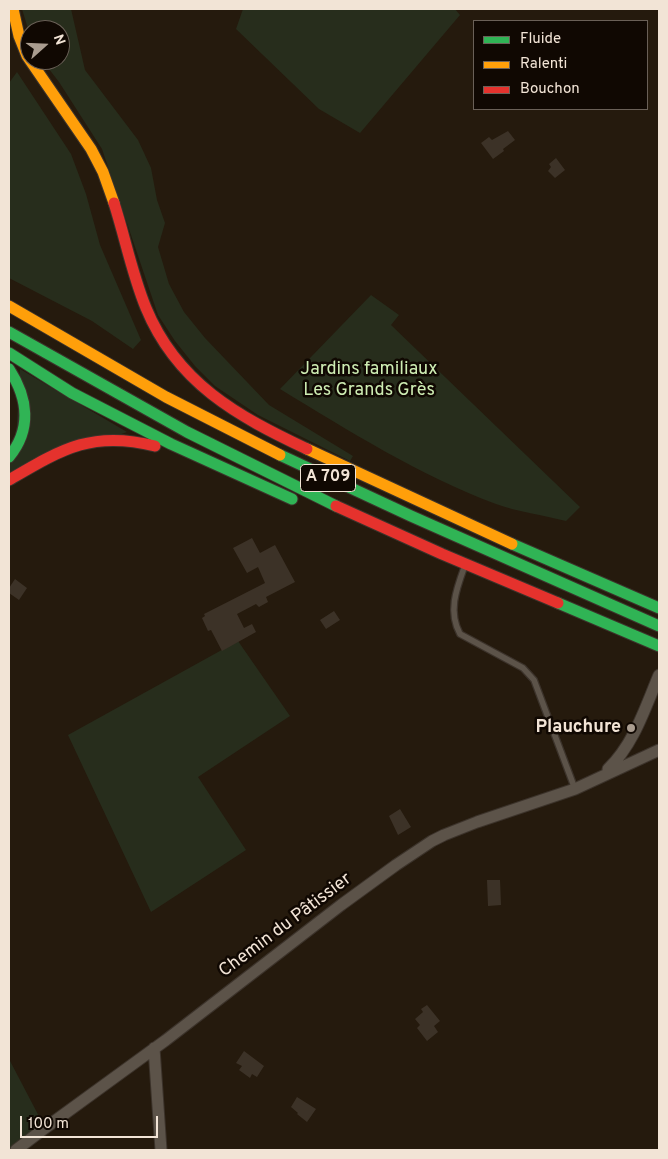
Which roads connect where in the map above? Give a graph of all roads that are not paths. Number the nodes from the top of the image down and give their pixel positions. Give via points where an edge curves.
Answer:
1 (13, 9) edge
2 (9, 306) edge
3 (9, 332) edge
4 (9, 353) edge
5 (9, 369) edge
6 (9, 457) edge
7 (221, 468) junction
8 (9, 480) edge
9 (307, 506) dead end
10 (330, 516) dead end
11 (371, 523) junction
12 (465, 563) junction
13 (659, 608) edge
14 (659, 626) edge
15 (659, 646) edge
16 (658, 677) edge
17 (659, 750) edge
18 (602, 776) junction
19 (575, 788) junction
20 (154, 1048) junction
21 (16, 1150) edge
22 (161, 1150) edge

1 - 13 highway via 22,45 31,62 90,147 103,172 150,320 169,352 193,378 235,410 312,451 472,527
2 - 14 highway, A 709 via 93,356 262,447 439,530
3 - 11 highway, A 709 via 104,387
4 - 7 highway via 72,393
5 - 6 highway via 24,401 24,427
7 - 8 highway via 142,441 109,438 69,448
7 - 9 highway
10 - 11 highway via 344,522
11 - 12 highway, A 709
12 - 15 highway, A 709
12 - 19 lane via 453,597 456,626 460,634 524,668 534,680
16 - 18 street via 621,757
17 - 18 street, Chemin du Pâtissier
18 - 19 street, Chemin du Pâtissier
19 - 20 street, Chemin du Pâtissier via 432,841
20 - 21 street, Chemin du Pâtissier
20 - 22 street

